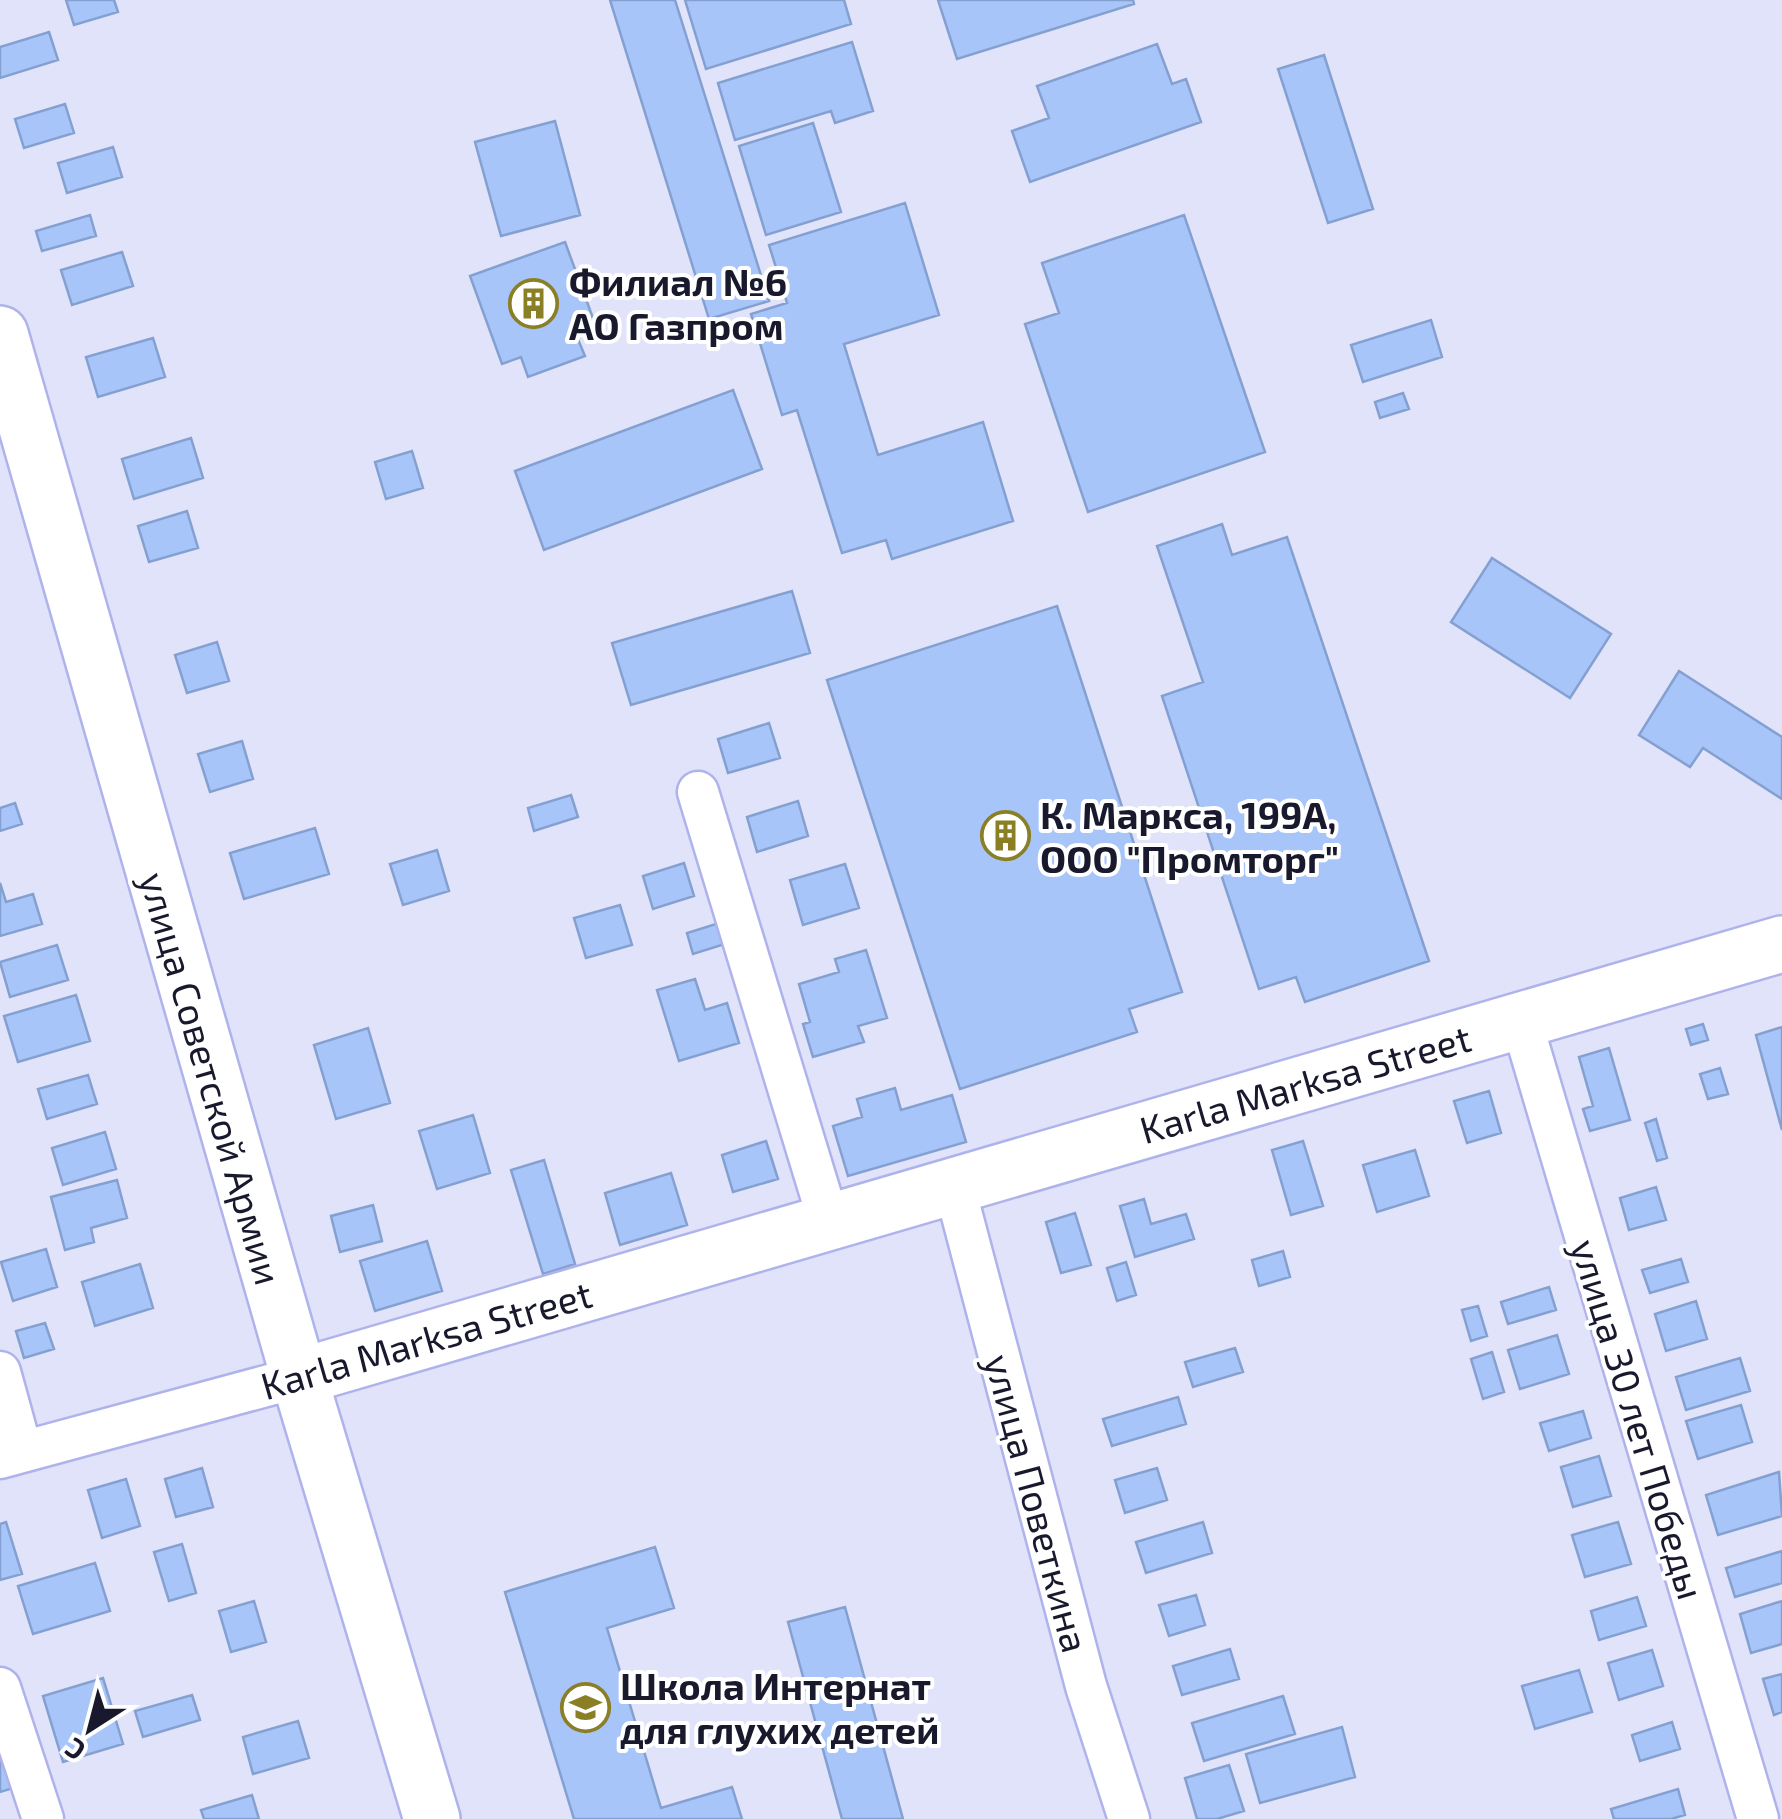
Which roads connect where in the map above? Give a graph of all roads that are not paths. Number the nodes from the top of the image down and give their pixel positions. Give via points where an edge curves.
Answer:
1 (0, 334) edge
2 (698, 792) dead end
3 (1782, 944) edge
4 (1521, 1020) junction
5 (954, 1185) junction
6 (829, 1222) junction
7 (0, 1372) edge
8 (299, 1378) junction
9 (11, 1455) edge
10 (0, 1688) edge
11 (43, 1819) edge
12 (432, 1819) edge
13 (1129, 1819) edge
14 (1758, 1819) edge

1 - 8 street, улица Советской Армии
2 - 6 street
3 - 4 street, Karla Marksa Street
4 - 5 street, Karla Marksa Street
4 - 14 street, улица 30 лет Победы
5 - 6 street, Karla Marksa Street
5 - 13 street, улица Поветкина via 1086,1686
6 - 8 street, Karla Marksa Street
7 - 9 street, Karla Marksa Street
8 - 9 street, Karla Marksa Street
8 - 12 street, улица Советской Армии
10 - 11 street

